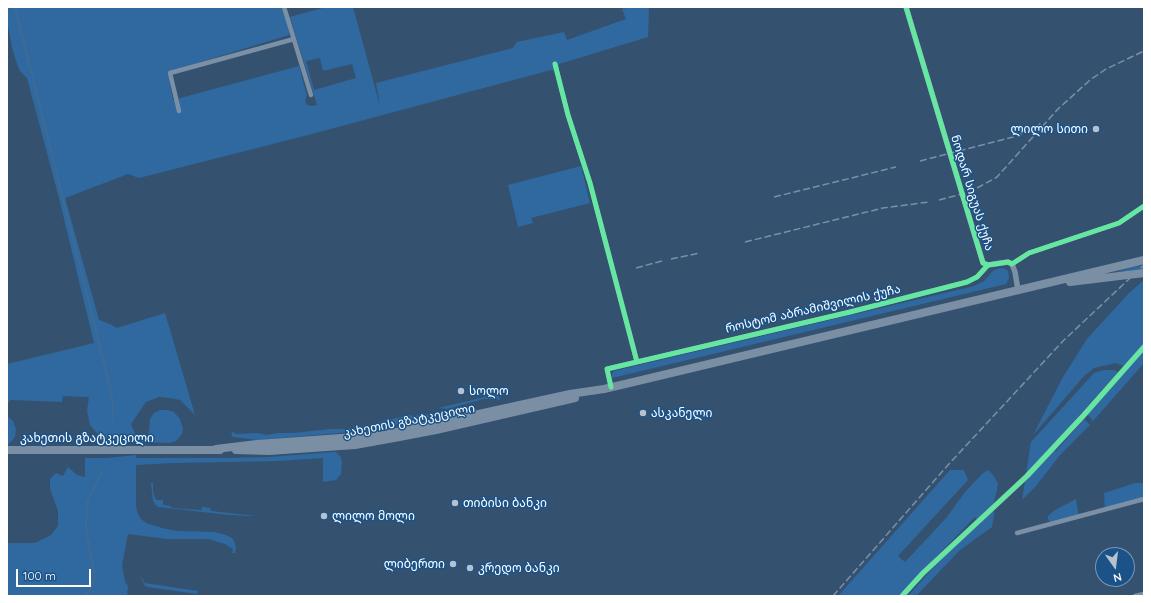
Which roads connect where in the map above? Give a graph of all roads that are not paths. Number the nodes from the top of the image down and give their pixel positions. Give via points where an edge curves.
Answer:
1 (284, 7) edge
2 (906, 7) edge
3 (294, 39) junction
4 (555, 64) dead end
5 (312, 95) dead end
6 (179, 111) dead end
7 (1144, 206) edge
8 (1144, 260) edge
9 (1012, 264) junction
10 (988, 265) junction
11 (1144, 273) edge
12 (1043, 285) junction
13 (1018, 290) junction
14 (1144, 347) edge
15 (637, 362) junction
16 (607, 388) junction
17 (7, 450) edge
18 (1144, 500) edge
19 (1017, 533) dead end
20 (1144, 594) edge
21 (902, 596) edge
22 (1135, 596) edge

1 - 3 street
2 - 10 street, ნოდარ სიგუას ქუჩა via 983,263
3 - 5 street
3 - 6 street via 170,73
4 - 15 street
7 - 9 street via 1119,223 1029,253
8 - 12 highway, კახეთის გზატკეცილი
9 - 10 street, ნოდარ სიგუას ქუჩა via 1008,262
9 - 13 street
10 - 15 street, როსტომ აბრამიშვილის ქუჩა via 977,277 967,282
11 - 12 highway, კახეთის გზატკეცილი
12 - 13 highway, კახეთის გზატკეცილი
13 - 16 highway, კახეთის გზატკეცილი
14 - 21 street via 1027,476 923,573
15 - 16 street, როსტომ აბრამიშვილის ქუჩა via 607,369
16 - 17 highway, კახეთის გზატკეცილი via 571,400 401,437 336,447 269,451
18 - 19 street
20 - 22 street

